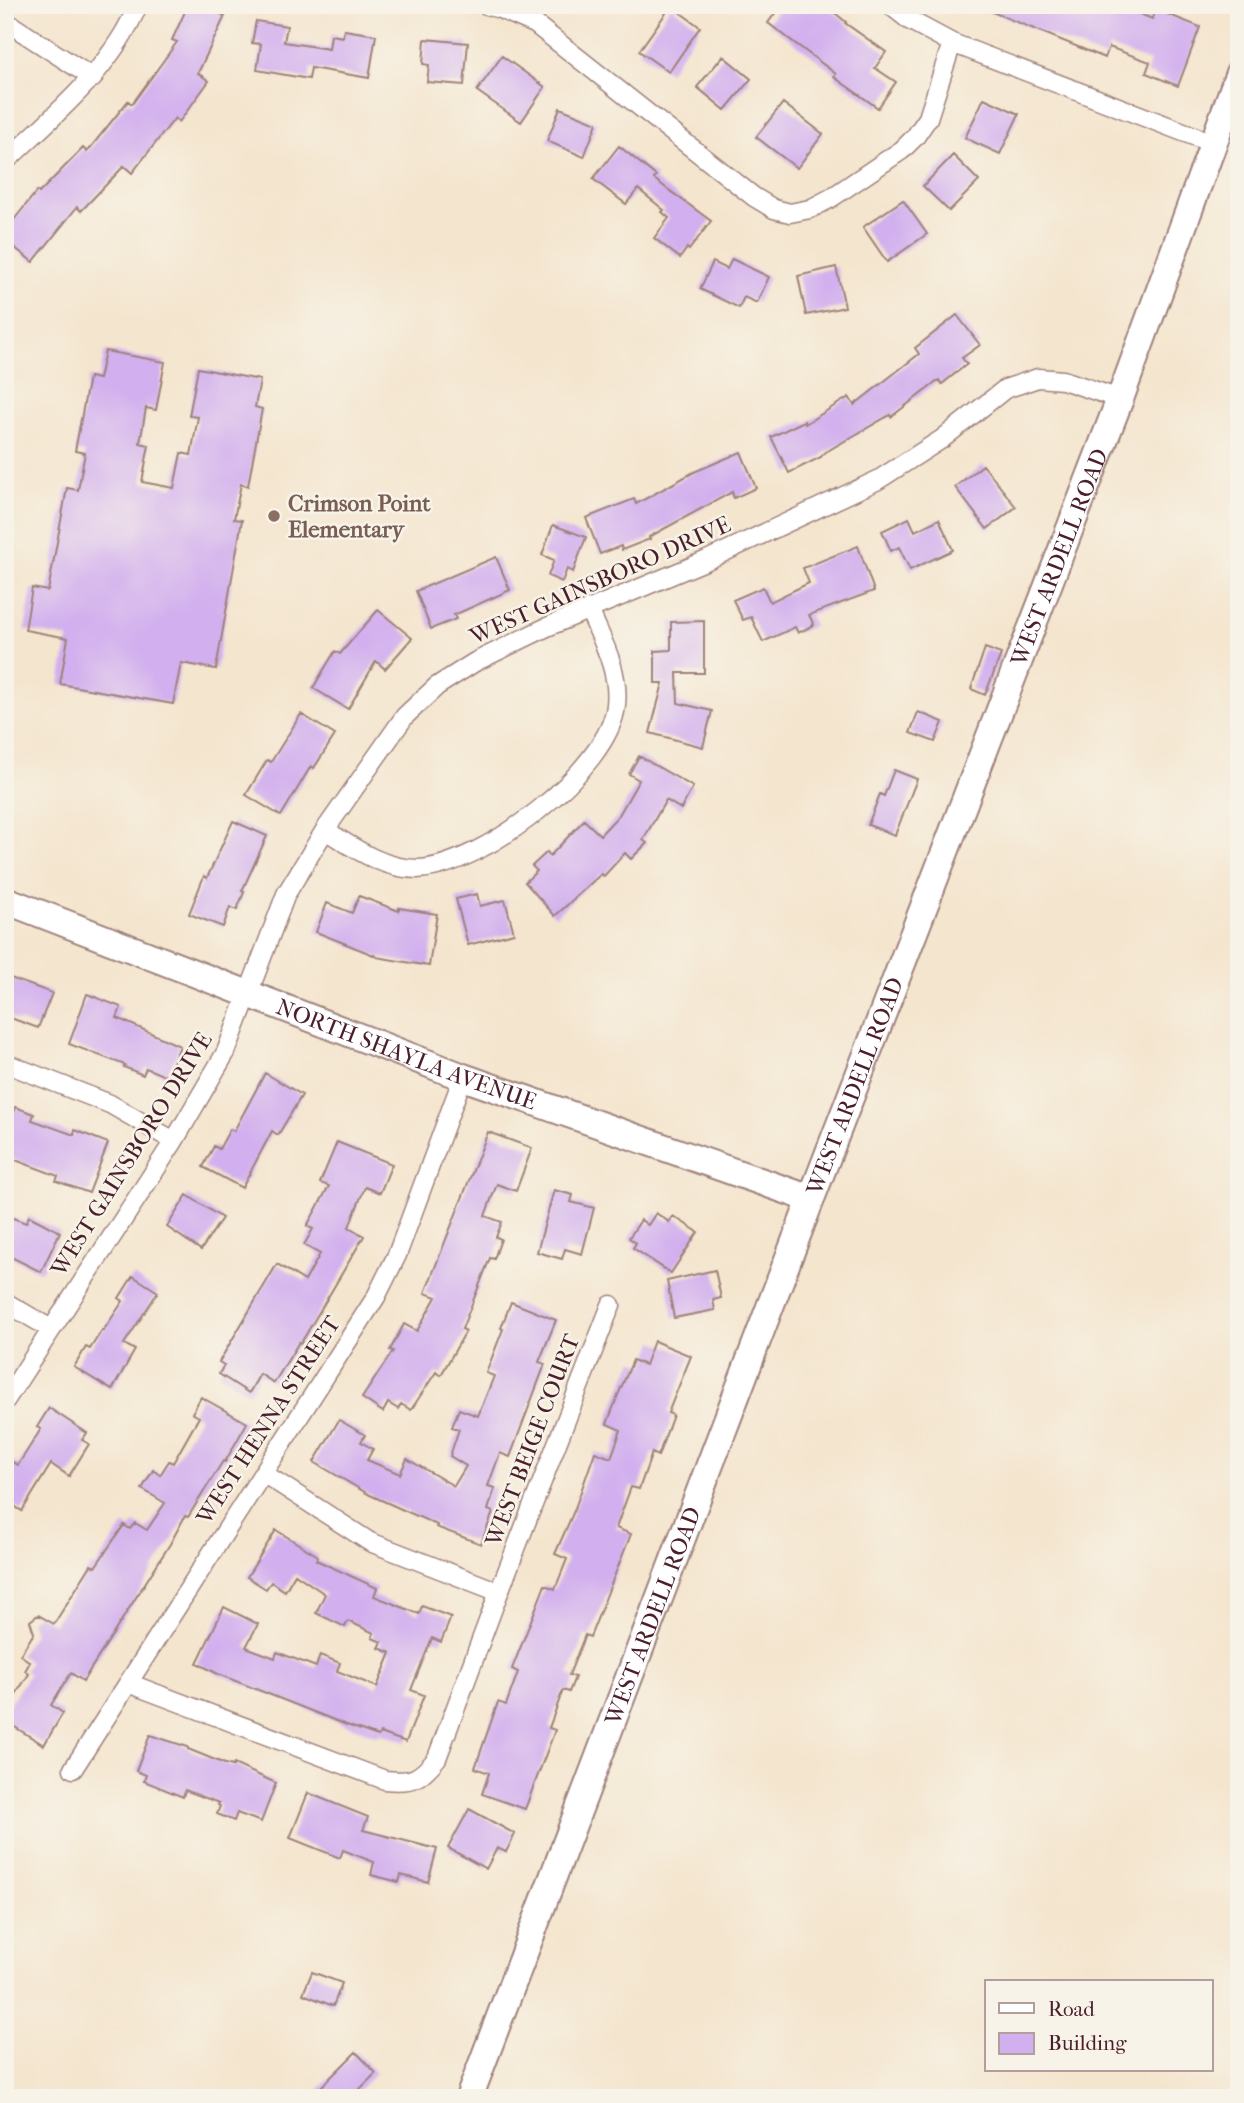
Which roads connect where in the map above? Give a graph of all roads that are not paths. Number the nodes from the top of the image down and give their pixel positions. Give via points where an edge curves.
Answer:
1 (138, 5) edge
2 (485, 5) edge
3 (890, 5) edge
4 (5, 21) edge
5 (953, 43) junction
6 (1239, 74) edge
7 (93, 78) junction
8 (1212, 143) junction
9 (5, 162) edge
10 (1120, 399) junction
11 (589, 609) junction
12 (325, 830) junction
13 (5, 900) edge
14 (248, 994) junction
15 (5, 1063) edge
16 (463, 1077) junction
17 (174, 1141) junction
18 (811, 1199) junction
19 (5, 1302) edge
20 (611, 1305) dead end
21 (51, 1329) junction
22 (5, 1401) edge
23 (263, 1473) junction
24 (499, 1592) junction
25 (128, 1683) junction
26 (72, 1769) dead end
27 (469, 2098) edge

1 - 7 street
2 - 5 street via 535,24 754,197 790,213 831,198 915,137 928,118
3 - 5 street via 908,20
4 - 7 street
5 - 8 street
6 - 8 street, WEST ARDELL ROAD
7 - 9 street
8 - 10 street, WEST ARDELL ROAD
10 - 11 street, WEST GAINSBORO DRIVE via 1063,380 1038,378 1005,389 942,439 878,480
10 - 18 street, WEST ARDELL ROAD
11 - 12 street, WEST GAINSBORO DRIVE via 475,662 437,686 405,716
11 - 12 street via 612,664 616,706 597,751 553,798 490,844 436,867 416,869 373,859
12 - 14 street, WEST GAINSBORO DRIVE via 286,894
13 - 14 street, NORTH SHAYLA AVENUE
14 - 16 street, NORTH SHAYLA AVENUE
14 - 17 street, WEST GAINSBORO DRIVE via 226,1052
15 - 17 street via 110,1104
16 - 18 street, NORTH SHAYLA AVENUE
16 - 23 street, WEST HENNA STREET via 397,1255 376,1297
17 - 21 street, WEST GAINSBORO DRIVE
18 - 27 street, WEST ARDELL ROAD
19 - 21 street
20 - 24 street, WEST BEIGE COURT
21 - 22 street, WEST GAINSBORO DRIVE
23 - 24 street via 370,1542
23 - 25 street, WEST HENNA STREET
24 - 25 street, WEST BEIGE COURT via 437,1758 415,1780 385,1780
25 - 26 street, WEST HENNA STREET

